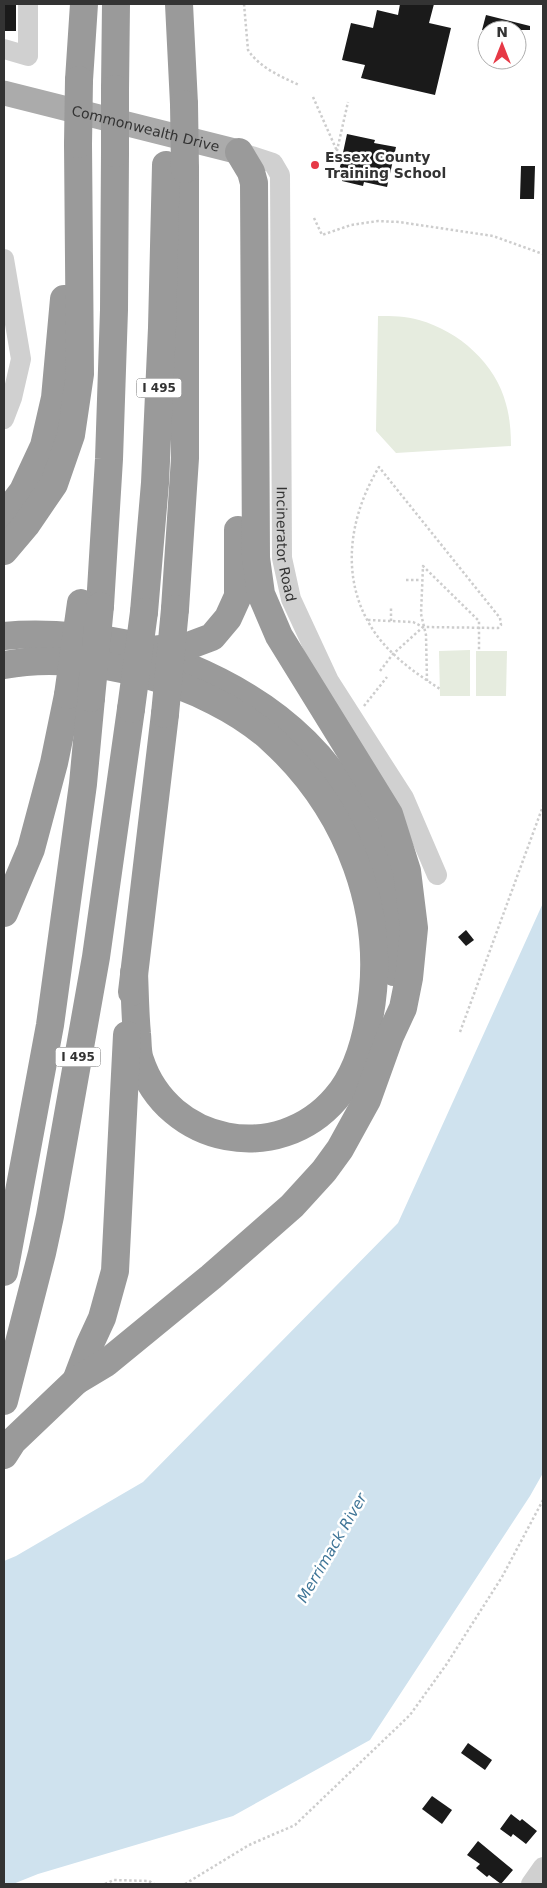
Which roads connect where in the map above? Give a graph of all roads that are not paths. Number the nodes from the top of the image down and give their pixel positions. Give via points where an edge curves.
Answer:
1 (28, 4) edge
2 (84, 4) edge
3 (116, 4) edge
4 (173, 4) edge
5 (179, 4) edge
6 (4, 49) edge
7 (4, 93) edge
8 (176, 103) junction
9 (78, 144) junction
10 (239, 152) junction
11 (176, 167) junction
12 (280, 175) joint
13 (4, 259) edge
14 (12, 360) edge
15 (4, 419) edge
16 (4, 516) edge
17 (4, 551) edge
18 (4, 636) edge
19 (151, 650) junction
20 (4, 665) edge
21 (79, 696) junction
22 (437, 875) dead end
23 (4, 913) edge
24 (134, 973) junction
25 (390, 1036) junction
26 (4, 1272) edge
27 (76, 1381) junction
28 (4, 1401) edge
29 (4, 1455) edge
30 (543, 1867) edge
31 (531, 1884) edge

1 - 6 street via 28,56
2 - 9 highway, bridge
3 - 21 highway, I 495, bridge via 114,310 109,459
4 - 8 highway, I 495
5 - 8 highway
7 - 10 main road, Commonwealth Drive
8 - 11 highway, I 495
9 - 16 highway via 55,398 44,446 23,491
9 - 17 highway via 80,374 71,435 54,484
10 - 12 street, Commonwealth Drive via 274,163
10 - 19 highway via 238,596 228,618 212,637 188,646
10 - 25 highway via 252,172 254,183 256,558 262,594 279,636 389,814 407,871 414,928 409,978 403,1008
11 - 24 highway, bridge via 185,458 165,714
11 - 28 highway, I 495, bridge via 144,612 131,709 96,957 50,1216
12 - 22 street, Incinerator Road via 282,558 291,599 329,681 404,798
13 - 14 street
14 - 15 street via 12,398
18 - 19 highway via 87,638
19 - 25 highway via 219,680 265,709 306,743 355,808 380,867 392,914 395,948
20 - 24 highway via 55,661 120,668 176,685 228,709 262,732 302,770 320,793 349,845 361,876 374,936 371,1009 362,1049 348,1080 323,1112 303,1126 266,1138 232,1137 202,1130 181,1118 163,1101 139,1058
21 - 23 highway via 54,763 31,849
21 - 26 highway, I 495 via 83,784 50,1025
24 - 27 highway via 126,1048 115,1271 102,1318
25 - 27 highway via 367,1100 340,1149 304,1194 106,1363
27 - 29 highway via 13,1441
30 - 31 street

